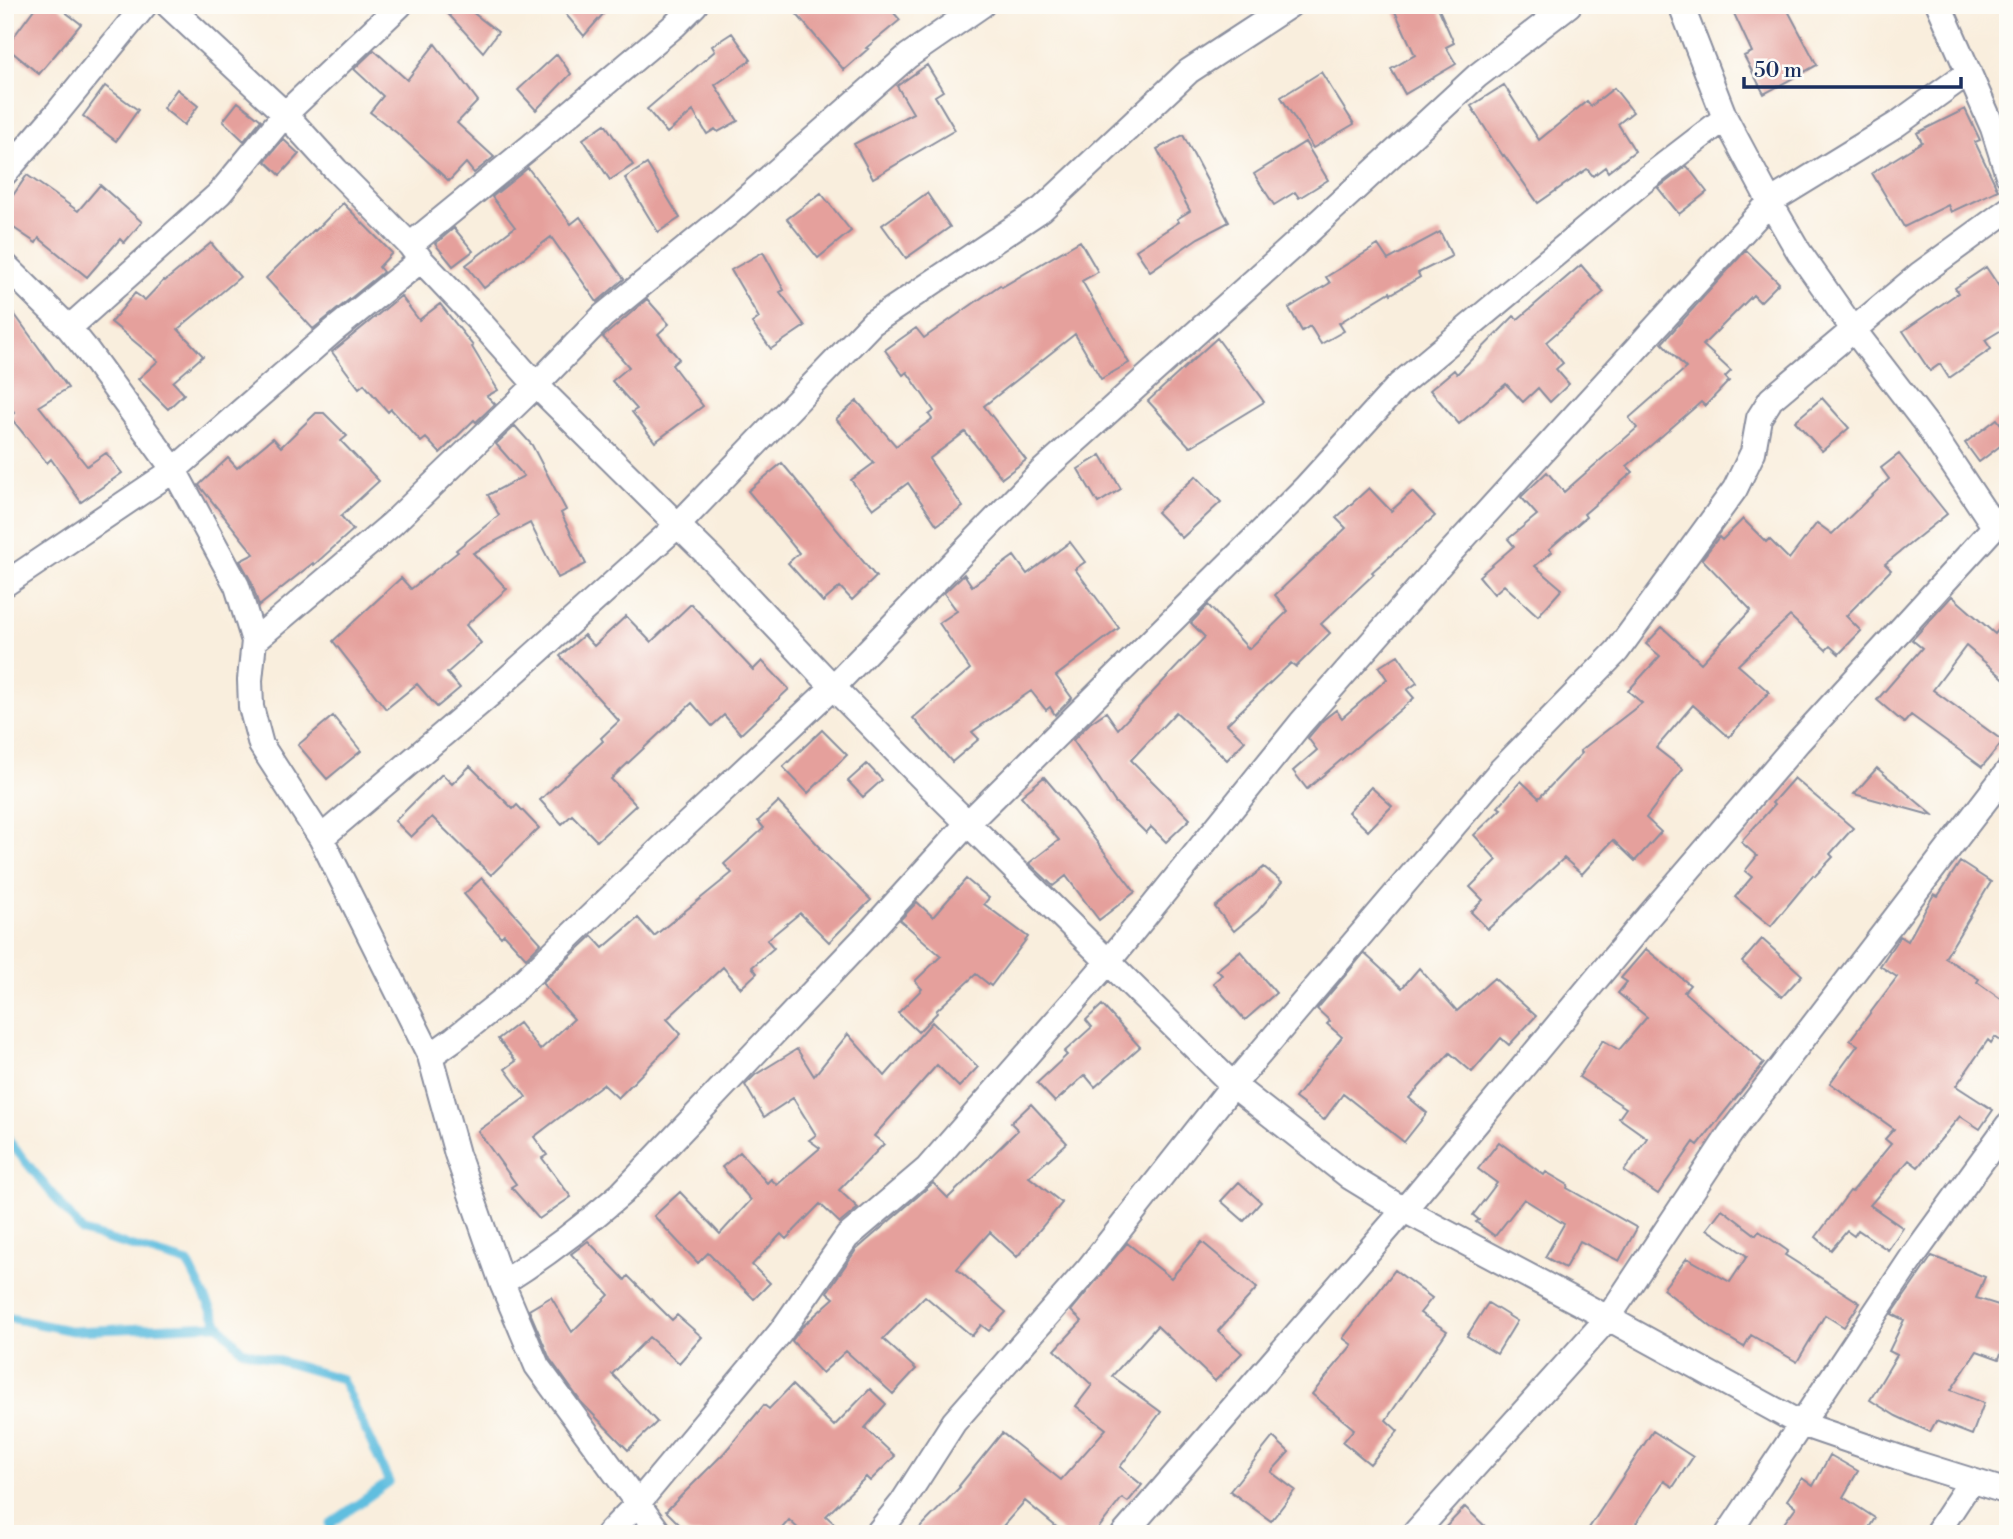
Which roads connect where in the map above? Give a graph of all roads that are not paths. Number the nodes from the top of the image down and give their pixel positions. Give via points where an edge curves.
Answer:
1 (145, 5) edge
2 (168, 5) edge
3 (400, 5) edge
4 (695, 5) edge
5 (982, 5) edge
6 (1290, 5) edge
7 (1569, 5) edge
8 (1681, 5) edge
9 (1939, 5) edge
10 (1969, 72) junction
11 (285, 114) junction
12 (1725, 118) junction
13 (5, 173) edge
14 (2008, 175) edge
15 (1770, 202) junction
16 (2008, 211) edge
17 (416, 253) junction
18 (5, 265) edge
19 (69, 328) junction
20 (1853, 328) junction
21 (536, 385) junction
22 (174, 470) junction
23 (2001, 519) edge
24 (678, 525) junction
25 (5, 584) edge
26 (254, 641) junction
27 (833, 687) junction
28 (2008, 771) edge
29 (968, 823) junction
30 (321, 838) junction
31 (1108, 962) junction
32 (430, 1056) junction
33 (1233, 1085) junction
34 (2008, 1125) edge
35 (1404, 1210) junction
36 (502, 1283) junction
37 (1608, 1318) junction
38 (1801, 1424) junction
39 (1971, 1481) junction
40 (2008, 1492) edge
41 (638, 1503) junction
42 (608, 1534) edge
43 (660, 1534) edge
44 (877, 1534) edge
45 (1124, 1534) edge
46 (1414, 1534) edge
47 (1728, 1534) edge
48 (1936, 1534) edge

1 - 13 street
2 - 11 street
3 - 11 street
4 - 17 street
5 - 21 street via 908,56 727,215 603,316
6 - 24 street via 1189,71 1042,209 872,323
7 - 27 street via 1477,76 1040,473
8 - 12 street
9 - 10 street
10 - 14 street
10 - 15 street via 1897,124
11 - 17 street
11 - 19 street via 220,193
12 - 15 street
12 - 29 street via 1399,385 1269,524
15 - 20 street
15 - 31 street via 1310,713
16 - 20 street
17 - 21 street
17 - 22 street
18 - 19 street
19 - 22 street
20 - 23 street
20 - 33 street via 1771,399 1759,418 1753,452 1735,489 1617,651 1501,771
21 - 24 street
21 - 26 street via 392,524
22 - 25 street
22 - 26 street via 237,586
23 - 35 street via 1798,742
24 - 27 street
24 - 30 street
26 - 30 street via 251,707 261,745
27 - 29 street
27 - 32 street via 508,998
28 - 37 street via 1730,1134
29 - 31 street
29 - 36 street via 622,1193 583,1228
30 - 32 street
31 - 33 street
31 - 41 street via 927,1169 847,1237 780,1333
32 - 36 street via 457,1154
33 - 35 street via 1341,1170
33 - 44 street via 1089,1268 954,1422
34 - 38 street via 1913,1256
35 - 37 street
35 - 45 street
36 - 41 street via 537,1366
37 - 38 street
37 - 46 street
38 - 39 street
38 - 47 street
39 - 40 street
39 - 48 street
41 - 42 street
41 - 43 street

